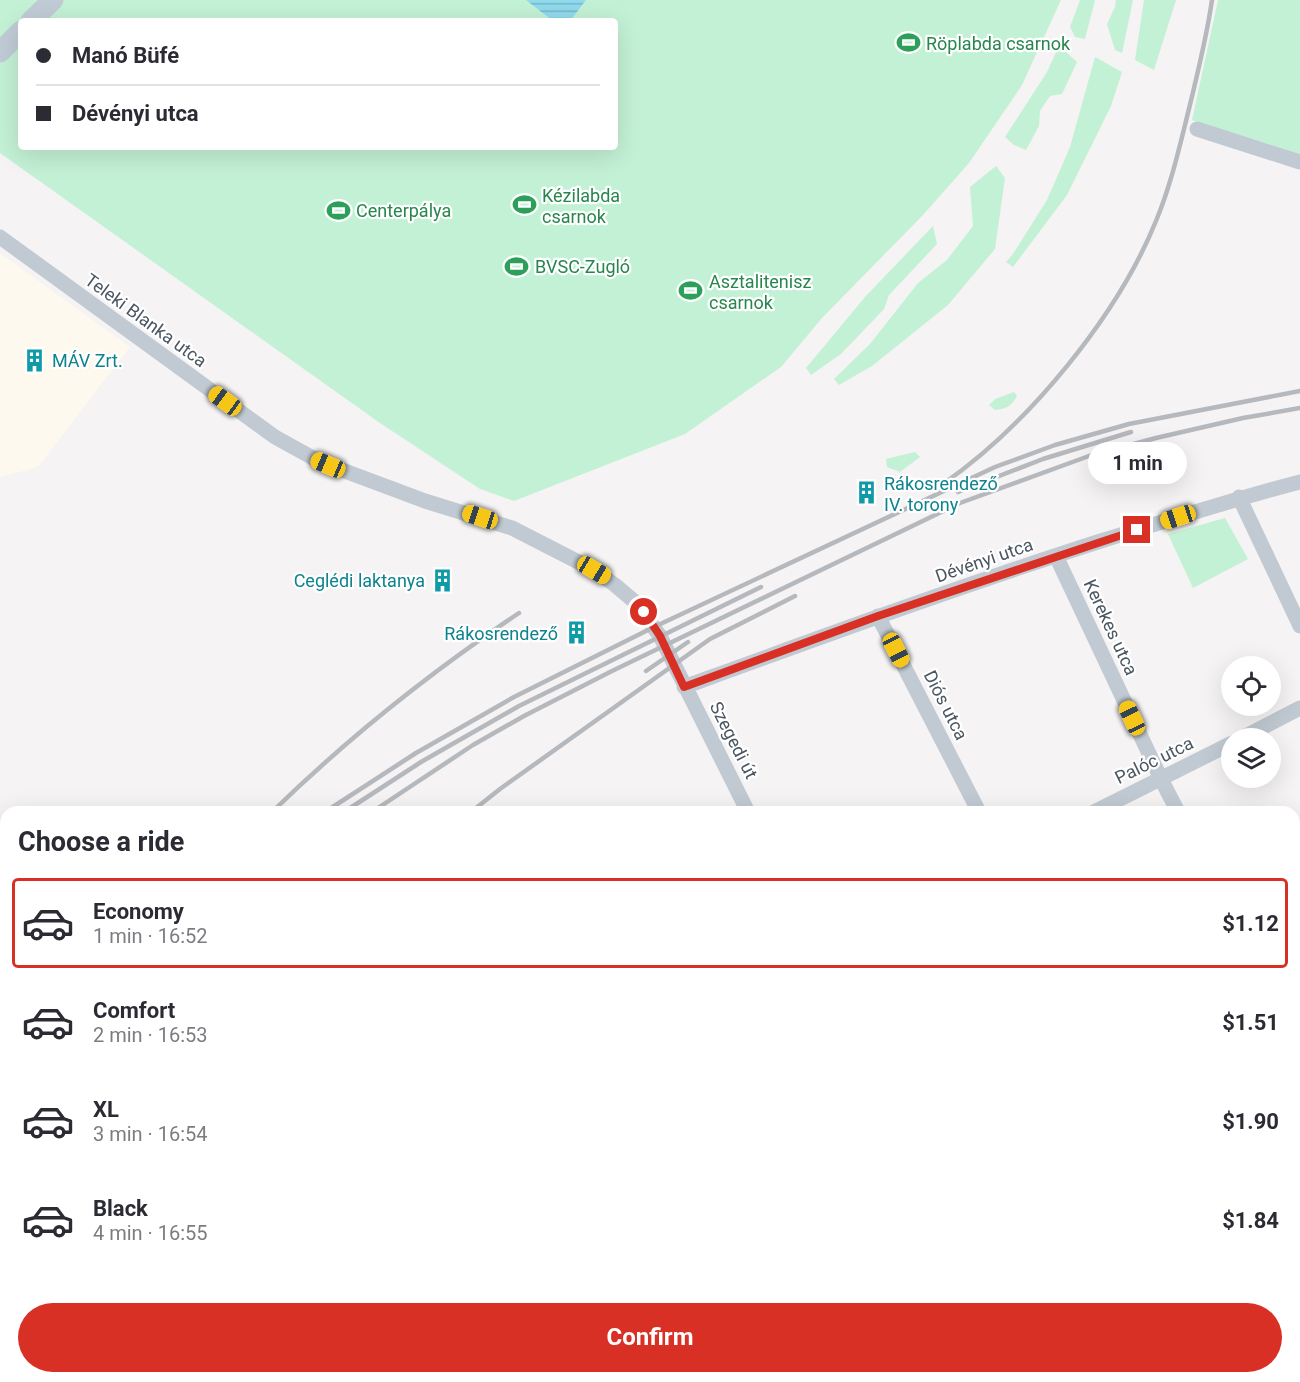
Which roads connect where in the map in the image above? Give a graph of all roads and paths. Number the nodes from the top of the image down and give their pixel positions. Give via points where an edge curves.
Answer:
1 (53, 0) edge
2 (34, 18) edge
3 (18, 34) edge
4 (0, 52) edge
5 (1197, 129) dead end
6 (1300, 162) edge
7 (0, 237) edge
8 (1300, 482) edge
9 (1239, 497) junction
10 (1056, 556) junction
11 (878, 616) junction
12 (1300, 626) edge
13 (684, 687) junction
14 (1300, 708) edge
15 (1261, 728) edge
16 (1221, 749) edge
17 (1161, 779) junction
18 (745, 806) edge
19 (976, 806) edge
20 (1106, 806) edge
21 (1175, 806) edge

1 - 2 street
3 - 4 street
5 - 6 street
7 - 13 street, Teleki Blanka utca via 275,437 334,467 512,528 604,576 647,617
8 - 9 street, Dévényi utca
9 - 10 street, Dévényi utca
9 - 12 street
10 - 11 street, Dévényi utca
10 - 17 street, Kerekes utca
11 - 13 street, Dévényi utca
11 - 19 street, Diós utca
13 - 18 street, Szegedi út
14 - 15 street
16 - 17 street, Palóc utca
17 - 20 street, Palóc utca
17 - 21 street, Kerekes utca

